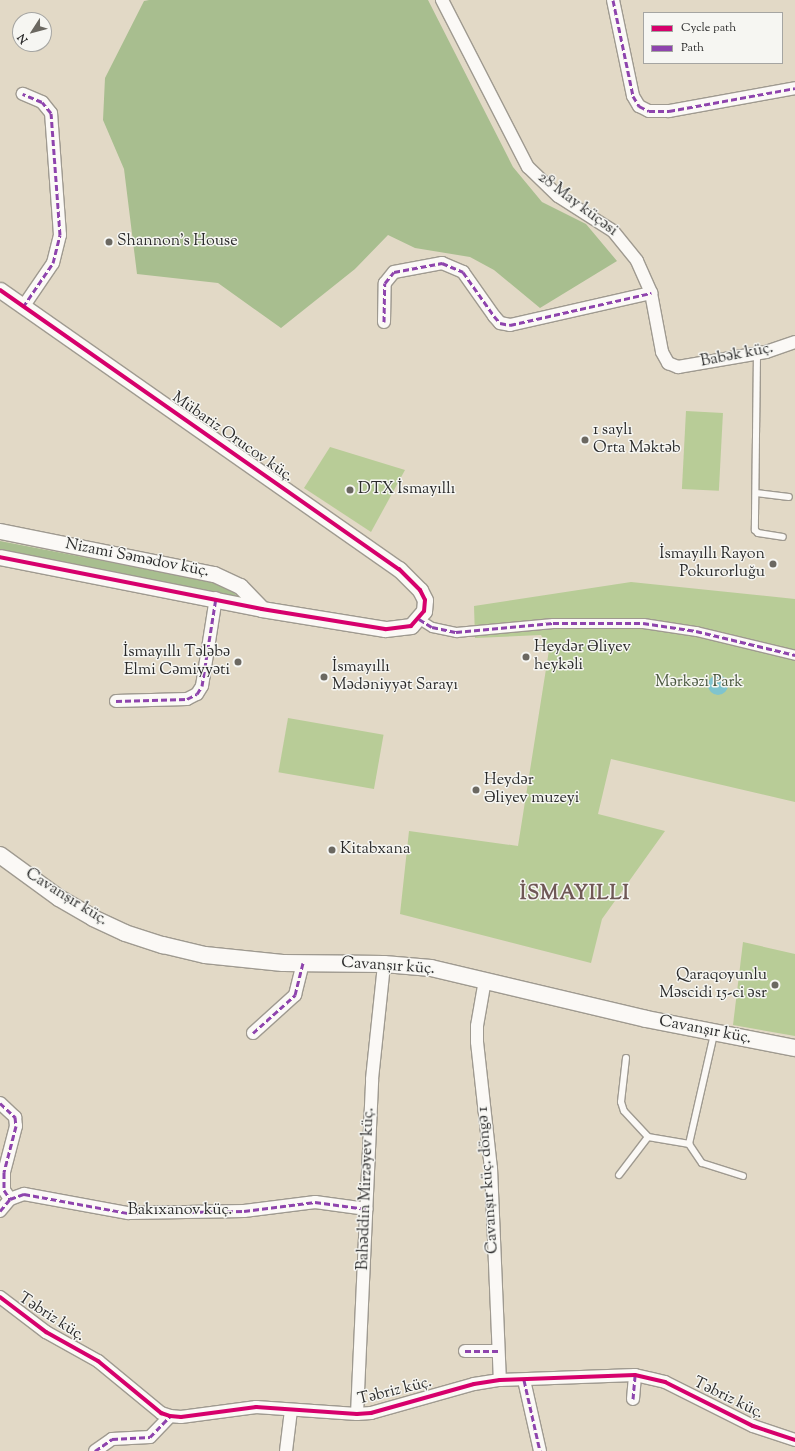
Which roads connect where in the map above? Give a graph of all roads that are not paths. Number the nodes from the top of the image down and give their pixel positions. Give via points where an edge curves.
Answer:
1 (442, 0) edge
2 (613, 0) edge
3 (795, 88) edge
4 (23, 94) dead end
5 (0, 290) edge
6 (651, 293) junction
7 (23, 307) junction
8 (384, 322) dead end
9 (795, 342) edge
10 (757, 354) junction
11 (678, 367) joint
12 (756, 493) junction
13 (789, 497) dead end
14 (0, 531) edge
15 (783, 537) dead end
16 (0, 556) edge
17 (216, 598) junction
18 (262, 609) junction
19 (419, 619) junction
20 (795, 655) edge
21 (116, 701) dead end
22 (0, 855) edge
23 (303, 963) junction
24 (384, 964) junction
25 (485, 980) junction
26 (253, 1033) dead end
27 (714, 1034) junction
28 (795, 1048) edge
29 (626, 1058) dead end
30 (0, 1103) edge
31 (648, 1137) junction
32 (689, 1144) junction
33 (620, 1175) dead end
34 (743, 1176) dead end
35 (10, 1199) junction
36 (367, 1209) junction
37 (0, 1211) edge
38 (0, 1298) edge
39 (465, 1351) dead end
40 (498, 1351) junction
41 (635, 1375) junction
42 (500, 1380) junction
43 (524, 1380) junction
44 (633, 1399) dead end
45 (291, 1410) junction
46 (356, 1414) junction
47 (170, 1416) junction
48 (795, 1440) edge
49 (95, 1451) edge
50 (286, 1451) edge
51 (540, 1451) edge

1 - 6 street, 28 May küçəsi via 528,167 558,196 613,231 637,261
2 - 3 street via 633,96 639,106 649,112 669,111
4 - 7 street via 42,102 50,113 60,235 53,263
5 - 7 street, Mübariz Orucov küç.
6 - 8 street via 510,325 500,323 463,272 442,263 394,272 385,283
6 - 11 street, 28 May küçəsi via 664,357 668,363
7 - 19 street, Mübariz Orucov küç. via 399,569 420,590 425,600 424,611
9 - 10 street, Babək küç.
10 - 11 street, Babək küç.
10 - 12 lane
12 - 13 lane
12 - 15 lane via 755,530 758,533
14 - 18 street, Nizami Səmədov küç. via 214,574 240,586
16 - 17 street
17 - 18 street
17 - 21 street via 202,686 197,694 188,699
18 - 19 street via 385,630 411,626
19 - 20 street via 432,627 456,632 553,623 643,623 696,631
22 - 23 main road, Cavanşır küç. via 59,898 125,933 205,955
23 - 24 main road, Cavanşır küç.
23 - 26 street via 295,995
24 - 25 main road, Cavanşır küç. via 431,968
24 - 36 street, Bahəddin Mirzəyev küç. via 372,1078
25 - 27 main road, Cavanşır küç.
25 - 40 street, Cavanşır küç. döngə 1 via 477,1026 477,1042 491,1168
27 - 28 main road, Cavanşır küç.
27 - 32 lane
29 - 31 lane via 621,1102 624,1111
30 - 35 street via 15,1117 16,1126 4,1172 4,1190
31 - 32 lane
31 - 33 lane
32 - 34 lane via 702,1163
35 - 36 street, Bakıxanov küç. via 24,1194 128,1213 244,1211 315,1202
35 - 37 street
36 - 46 street, Bahəddin Mirzəyev küç.
38 - 47 street, Təbriz küç. via 46,1332 98,1361 161,1413
39 - 40 street
40 - 42 street, Cavanşır küç. döngə 1
41 - 43 street, Təbriz küç.
41 - 44 street
41 - 48 street, Təbriz küç. via 665,1382 754,1426
42 - 43 street, Təbriz küç.
42 - 46 street, Təbriz küç. via 474,1384 371,1413
43 - 51 street
45 - 46 street, Təbriz küç.
45 - 47 street, Təbriz küç. via 256,1407 181,1417
45 - 50 street
47 - 49 street via 150,1437 112,1439

